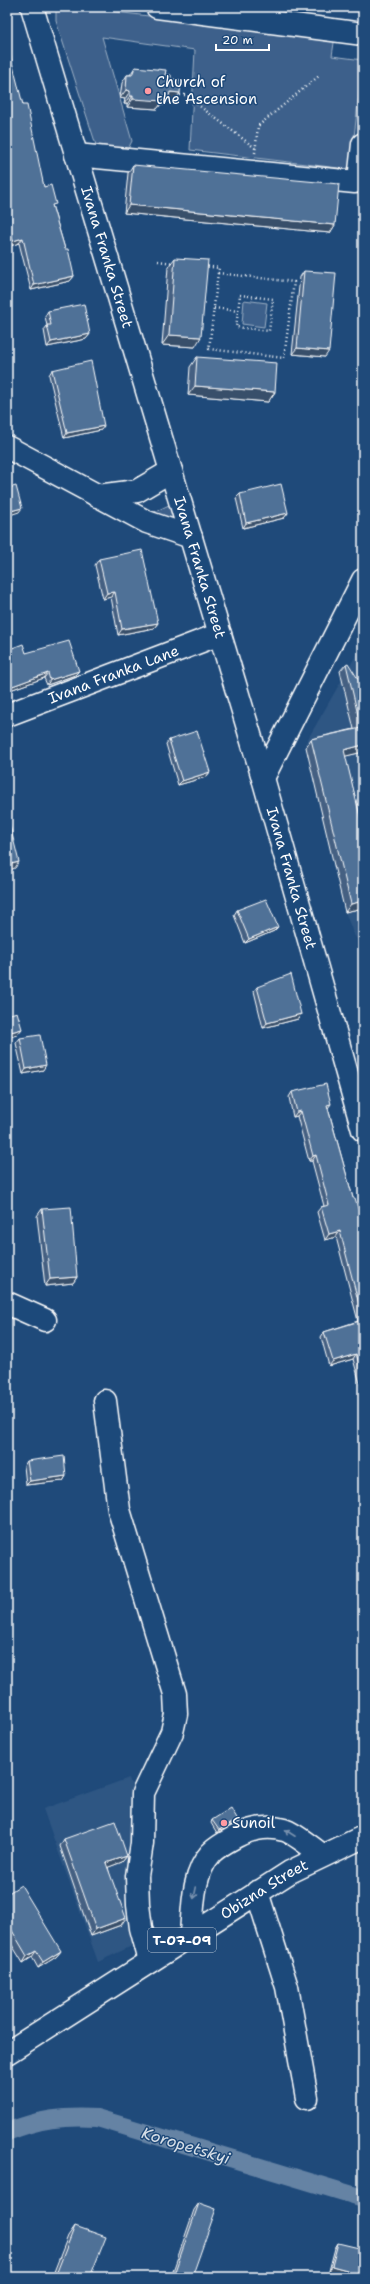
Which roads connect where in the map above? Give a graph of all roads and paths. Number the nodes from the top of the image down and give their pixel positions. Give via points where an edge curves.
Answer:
1 (32, 7) edge
2 (157, 7) edge
3 (363, 34) edge
4 (320, 75) dead end
5 (175, 94) edge
6 (363, 144) edge
7 (256, 149) junction
8 (76, 155) junction
9 (253, 172) junction
10 (158, 261) dead end
11 (181, 264) edge
12 (196, 266) edge
13 (218, 273) junction
14 (214, 308) junction
15 (238, 311) junction
16 (7, 448) edge
17 (171, 471) junction
18 (97, 496) junction
19 (191, 537) junction
20 (363, 580) edge
21 (220, 634) junction
22 (7, 714) edge
23 (263, 778) junction
24 (363, 1130) edge
25 (7, 1303) edge
26 (45, 1320) dead end
27 (105, 1401) dead end
28 (363, 1837) edge
29 (322, 1855) junction
30 (257, 1892) junction
31 (191, 1935) junction
32 (150, 1961) junction
33 (7, 2053) edge
34 (307, 2098) dead end

1 - 8 street, Ivana Franka Street
2 - 3 street
4 - 7 path via 258,126
5 - 7 path via 185,95
6 - 9 street via 359,180 355,182
7 - 9 path
8 - 9 street
8 - 17 street, Ivana Franka Street
10 - 11 path
12 - 13 path via 219,268
13 - 14 path
13 - 14 path via 294,282 284,358 209,349
14 - 15 path
15 - 15 path via 240,295 273,299 269,331 236,327
16 - 18 street
17 - 18 street via 137,491
17 - 19 street, Ivana Franka Street
18 - 19 street via 147,522
19 - 21 street, Ivana Franka Street
20 - 23 street
21 - 22 street, Ivana Franka Lane
21 - 23 street, Ivana Franka Street
23 - 24 street, Ivana Franka Street
25 - 26 street
27 - 32 street via 119,1510 175,1694 176,1714 172,1732 143,1793 142,1843 137,1876 138,1905
28 - 29 street, Obizna Street / Т-07-09
29 - 30 street, Obizna Street / Т-07-09
29 -> 31 street via 284,1830 265,1828 249,1830 222,1845 211,1853 197,1881 193,1897
30 - 31 street, Obizna Street / Т-07-09
30 - 34 street via 287,1987
31 - 32 street, Obizna Street / Т-07-09
32 - 33 street, Obizna Street / Т-07-09

